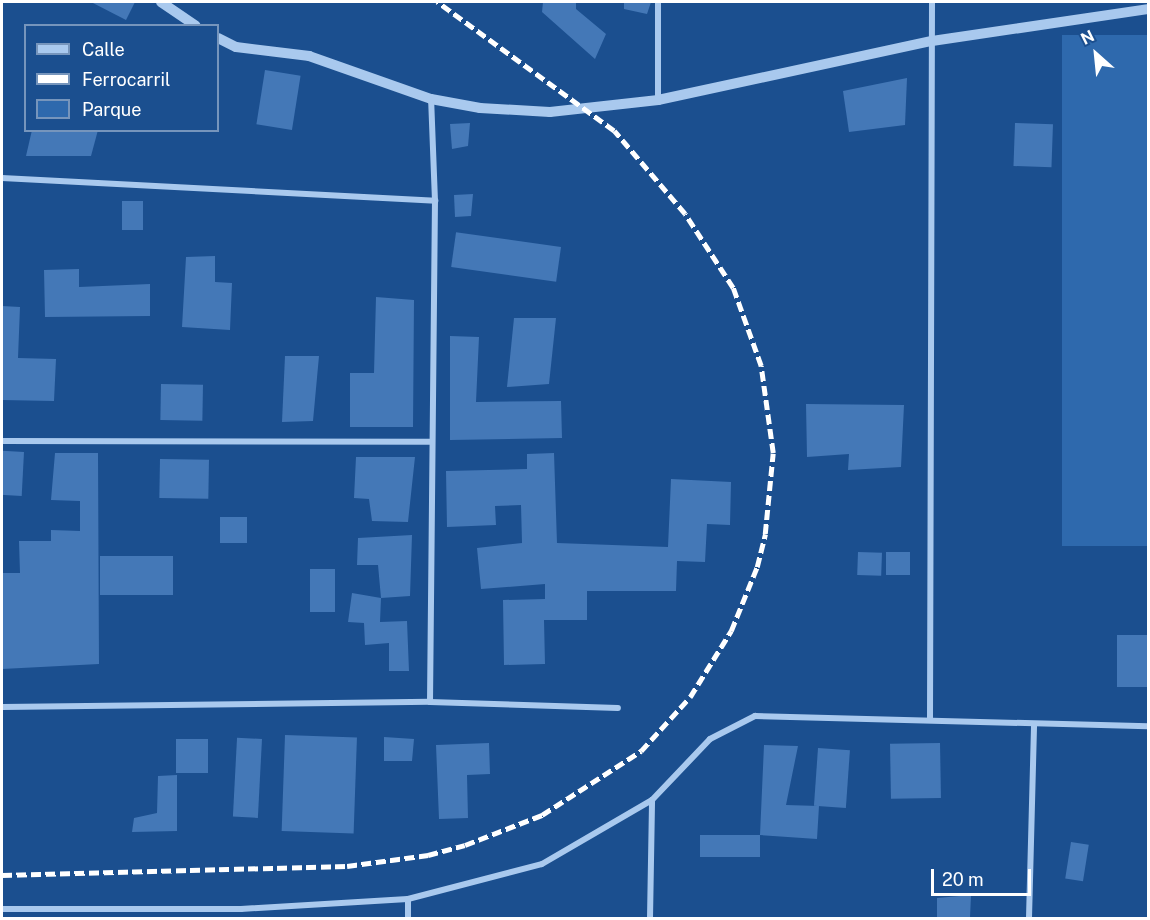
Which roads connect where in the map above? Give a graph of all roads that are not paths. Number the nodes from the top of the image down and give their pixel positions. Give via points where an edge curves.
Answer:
1 (161, 2) edge
2 (658, 2) edge
3 (932, 2) edge
4 (1149, 9) edge
5 (193, 24) edge
6 (219, 38) edge
7 (932, 41) junction
8 (431, 99) junction
9 (658, 100) junction
10 (2, 178) edge
11 (435, 201) junction
12 (2, 441) edge
13 (431, 442) junction
14 (430, 702) junction
15 (2, 706) edge
16 (618, 708) dead end
17 (930, 719) junction
18 (1034, 726) junction
19 (1149, 726) edge
20 (652, 800) junction
21 (408, 899) junction
22 (2, 909) edge
23 (408, 918) edge
24 (650, 918) edge
25 (1029, 918) edge

1 - 5 street
2 - 9 street
3 - 7 street
4 - 7 street
6 - 8 street via 236,47 309,56
7 - 9 street
7 - 17 street
8 - 9 street via 480,108 550,112
8 - 11 street
10 - 11 street
11 - 13 street
12 - 13 street
13 - 14 street
14 - 15 street
14 - 16 street
17 - 18 street
17 - 20 street via 755,716 710,739
18 - 19 street
18 - 25 street
20 - 21 street via 542,864
20 - 24 street
21 - 22 street via 241,909
21 - 23 street

